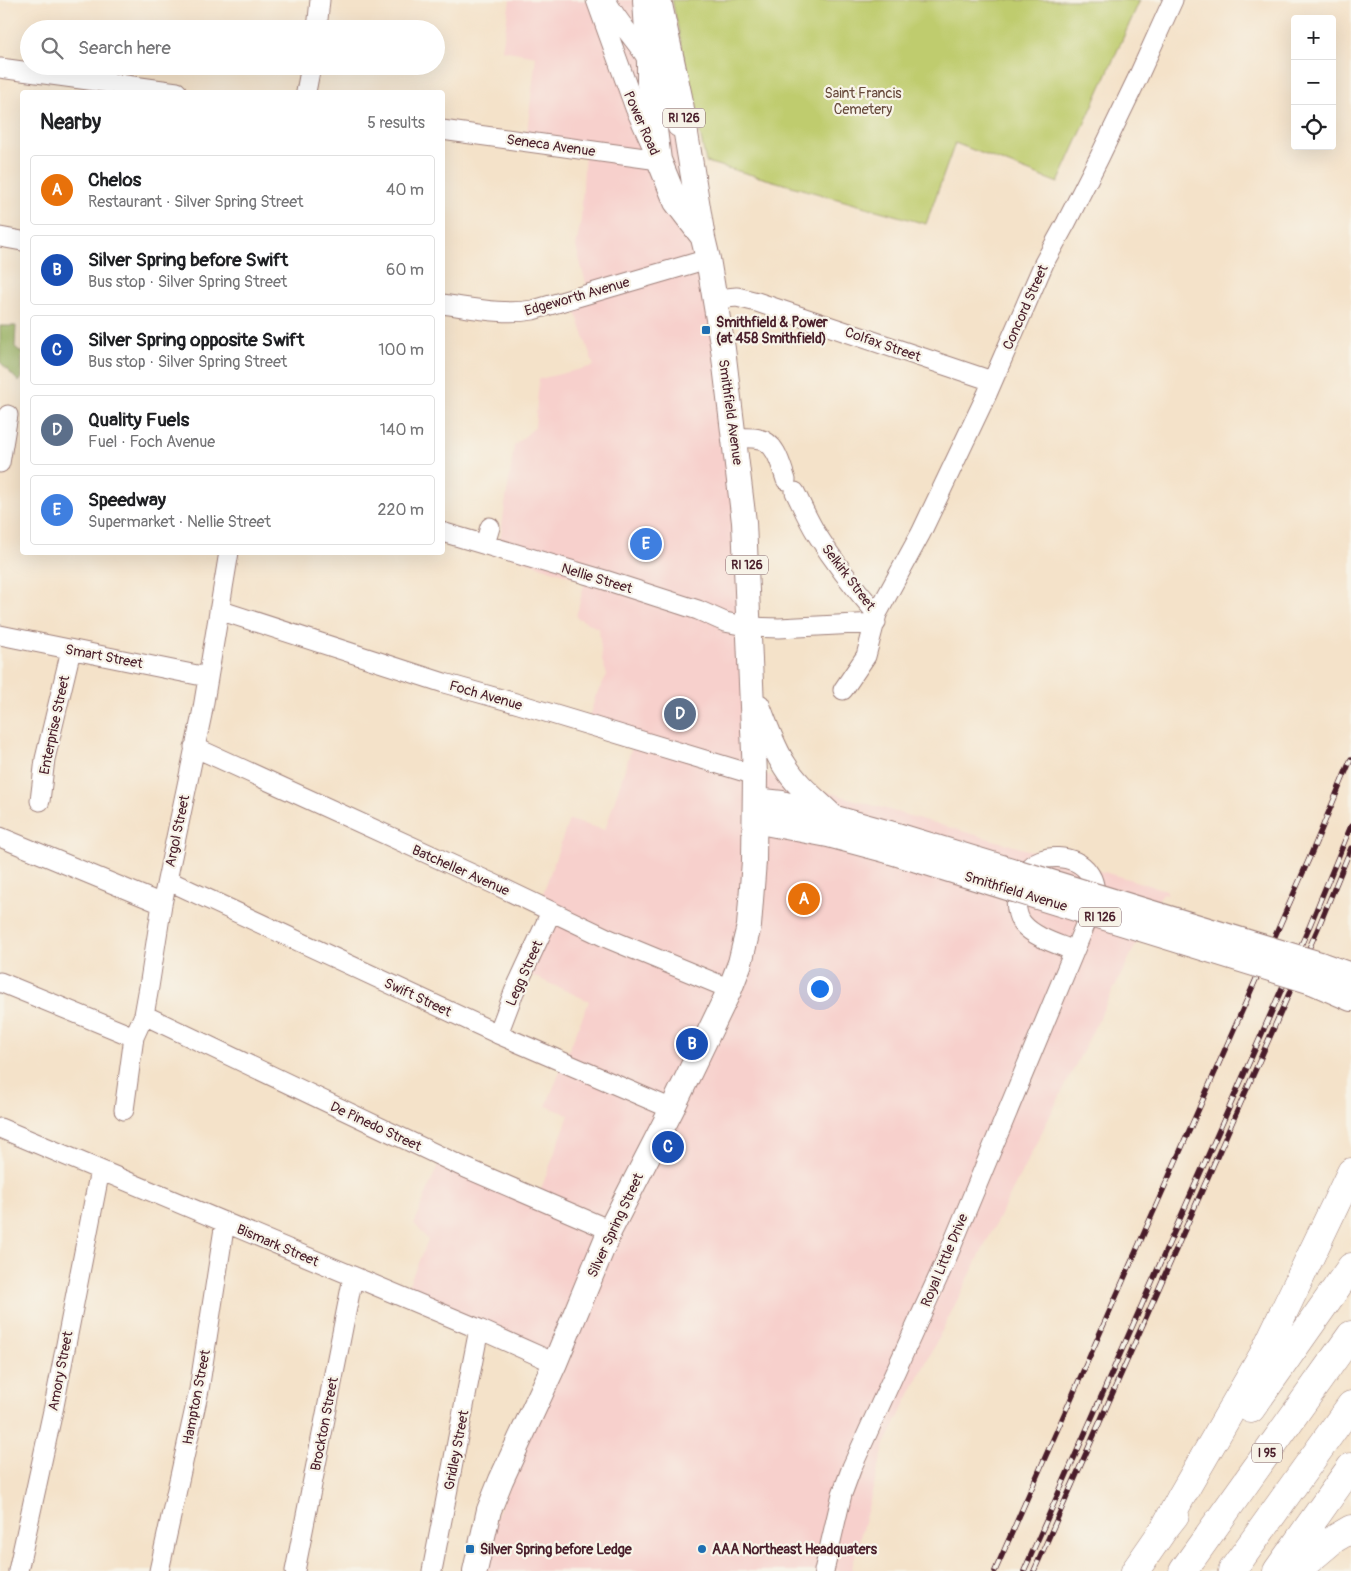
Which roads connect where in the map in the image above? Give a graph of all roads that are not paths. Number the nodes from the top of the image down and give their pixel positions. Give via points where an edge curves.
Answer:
1 (320, 0) edge
2 (596, 0) edge
3 (606, 0) edge
4 (644, 0) edge
5 (659, 0) edge
6 (1173, 0) edge
7 (318, 20) edge
8 (650, 63) junction
9 (0, 68) edge
10 (20, 71) edge
11 (52, 75) edge
12 (309, 75) edge
13 (162, 90) edge
14 (306, 90) edge
15 (445, 130) edge
16 (659, 160) junction
17 (697, 198) junction
18 (0, 237) edge
19 (20, 241) edge
20 (706, 248) junction
21 (715, 298) junction
22 (445, 304) edge
23 (992, 381) junction
24 (8, 415) dead end
25 (735, 438) junction
26 (0, 463) edge
27 (445, 532) edge
28 (228, 555) edge
29 (219, 610) junction
30 (877, 618) junction
31 (750, 627) junction
32 (0, 635) edge
33 (71, 650) junction
34 (207, 677) junction
35 (843, 690) dead end
36 (752, 693) junction
37 (194, 747) junction
38 (755, 775) junction
39 (40, 801) dead end
40 (755, 810) junction
41 (833, 817) junction
42 (0, 836) edge
43 (892, 843) junction
44 (167, 880) junction
45 (162, 904) junction
46 (551, 912) junction
47 (1074, 951) junction
48 (1316, 973) junction
49 (1351, 975) edge
50 (0, 982) edge
51 (730, 989) junction
52 (1351, 999) edge
53 (144, 1016) junction
54 (498, 1034) junction
55 (134, 1037) junction
56 (672, 1108) junction
57 (124, 1110) dead end
58 (0, 1128) edge
59 (100, 1170) junction
60 (1351, 1172) edge
61 (225, 1222) junction
62 (610, 1230) junction
63 (1351, 1268) edge
64 (354, 1277) junction
65 (479, 1329) junction
66 (1351, 1335) edge
67 (556, 1363) junction
68 (1351, 1405) edge
69 (1351, 1467) edge
70 (1164, 1529) junction
71 (1351, 1529) edge
72 (18, 1571) edge
73 (159, 1571) edge
74 (295, 1571) edge
75 (432, 1571) edge
76 (475, 1571) edge
77 (824, 1571) edge
78 (1135, 1571) edge
79 (1183, 1571) edge
80 (1232, 1571) edge
81 (1277, 1571) edge
82 (1296, 1571) edge

1 - 7 street
2 - 16 street, Power Road via 634,108
3 - 8 street, Power Road
4 - 8 main road
5 - 17 main road, Smithfield Avenue / RI 126
6 - 23 street, Concord Street via 1044,263
8 - 16 main road via 649,84
8 - 17 street, Power Road via 672,109
9 - 10 street
11 - 13 street
12 - 14 street
15 - 16 street, Seneca Avenue
16 - 20 main road, Power Road / RI 126 via 676,202
17 - 20 main road, Smithfield Avenue / RI 126
18 - 19 street
20 - 21 main road, Smithfield Avenue / RI 126
20 - 22 street, Edgeworth Avenue via 533,310 499,312
21 - 23 street, Colfax Street via 737,297 758,302
21 - 25 main road, Smithfield Avenue / RI 126
23 - 30 street, Concord Street
24 - 26 street
25 - 30 street, Selkirk Street via 760,439 770,444 816,532
25 - 31 main road, Smithfield Avenue / RI 126
27 - 31 street, Nellie Street via 488,535 725,622
28 - 29 street, Argol Street
29 - 34 street, Argol Street
29 - 38 street, Foch Avenue via 436,680
30 - 31 street, Nellie Street via 779,628
30 - 35 street, Selkirk Street via 866,656
31 - 36 main road, Smithfield Avenue / RI 126
32 - 33 street, Smart Street
33 - 34 street, Smart Street
33 - 39 street, Enterprise Street via 45,759
34 - 37 street, Argol Street
36 - 38 main road, Smithfield Avenue / RI 126
36 - 41 main road via 785,766
37 - 44 street, Argol Street
37 - 46 street, Batcheller Avenue
38 - 40 main road, Smithfield Avenue / RI 126
40 - 41 main road, Smithfield Avenue via 782,804
40 - 43 main road, Smithfield Avenue / RI 126 via 828,835
40 - 51 main road, Silver Spring Street via 749,926
41 - 43 main road, Smithfield Avenue / RI 126
42 - 45 street
43 - 48 main road, Smithfield Avenue / RI 126, bridge
44 - 45 street, Argol Street
44 - 54 street, Swift Street
45 - 53 street, Argol Street
46 - 51 street, Batcheller Avenue
46 - 54 street, Legg Street
47 - 47 street, Royal Little Drive via 1095,901 1095,884 1088,871 1078,863 1043,858 1030,866 1022,878 1016,897 1017,911 1023,924 1033,932
47 - 77 street, Royal Little Drive via 945,1262 852,1467 842,1494
48 - 49 main road, Smithfield Avenue / RI 126
48 - 52 main road, Smithfield Avenue / RI 126
50 - 55 street
51 - 56 main road, Silver Spring Street
53 - 55 street, Argol Street
53 - 62 street, De Pinedo Street via 459,1165
54 - 56 street, Swift Street
55 - 57 street, Argol Street
56 - 62 main road, Silver Spring Street
58 - 59 street, Bismark Street
59 - 61 street, Bismark Street
59 - 72 street, Amory Street
60 - 70 highway via 1263,1354
61 - 64 street, Bismark Street
61 - 73 street, Hampton Street via 198,1390
62 - 67 main road, Silver Spring Street
63 - 70 highway
64 - 65 street, Bismark Street
64 - 74 street, Brockton Street
65 - 67 street, Bismark Street
65 - 75 street, Gridley Street
66 - 79 highway, I 95
67 - 76 main road, Silver Spring Street via 489,1510
68 - 80 highway
69 - 81 highway
70 - 78 highway
71 - 82 highway

